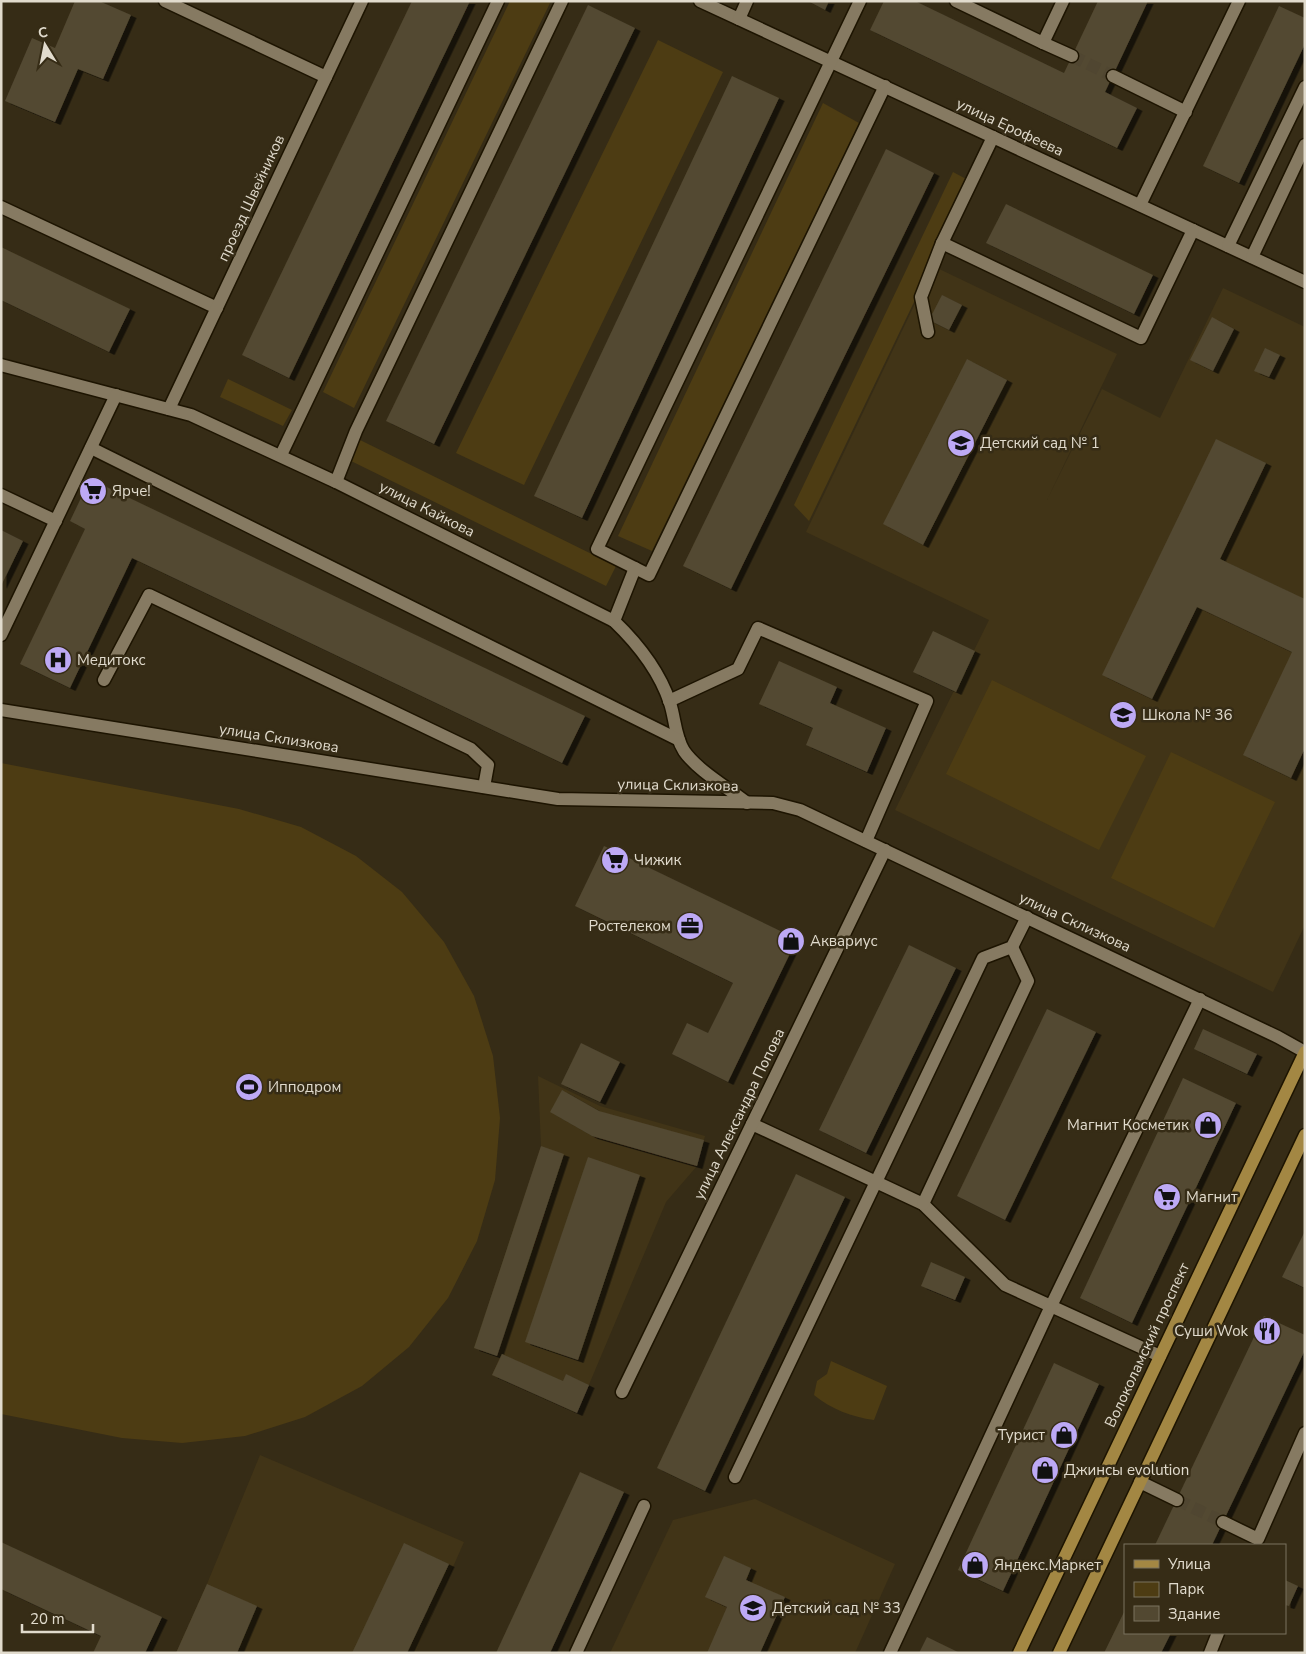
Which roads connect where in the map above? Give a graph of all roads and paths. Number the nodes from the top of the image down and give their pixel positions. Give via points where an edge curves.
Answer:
1 (165, 1) edge
2 (362, 1) edge
3 (498, 1) edge
4 (562, 1) edge
5 (700, 1) edge
6 (747, 1) edge
7 (860, 1) edge
8 (956, 1) edge
9 (1063, 1) edge
10 (1239, 1) edge
11 (981, 7) edge
12 (739, 19) junction
13 (1043, 43) junction
14 (1072, 56) tunnel mouth
15 (830, 62) junction
16 (1112, 76) tunnel mouth
17 (326, 77) junction
18 (884, 86) junction
19 (1305, 87) edge
20 (1186, 112) junction
21 (993, 137) junction
22 (1305, 146) edge
23 (1140, 205) junction
24 (1, 207) edge
25 (1194, 230) junction
26 (942, 243) junction
27 (1228, 246) junction
28 (1252, 257) junction
29 (1305, 282) edge
30 (217, 308) junction
31 (928, 332) dead end
32 (1, 365) edge
33 (116, 395) junction
34 (169, 409) junction
35 (91, 448) junction
36 (281, 456) junction
37 (336, 482) junction
38 (1, 495) edge
39 (56, 522) junction
40 (635, 568) junction
41 (614, 621) junction
42 (1, 635) edge
43 (104, 680) dead end
44 (669, 701) junction
45 (1, 710) edge
46 (679, 740) junction
47 (484, 787) junction
48 (747, 803) junction
49 (866, 841) junction
50 (885, 850) junction
51 (1027, 917) junction
52 (1012, 947) junction
53 (1200, 1000) junction
54 (1305, 1052) edge
55 (752, 1124) junction
56 (1305, 1135) edge
57 (876, 1182) junction
58 (923, 1204) junction
59 (1051, 1306) junction
60 (1160, 1356) junction
61 (622, 1392) dead end
62 (1305, 1433) edge
63 (735, 1477) dead end
64 (1140, 1482) junction
65 (1177, 1500) tunnel mouth
66 (644, 1506) dead end
67 (1223, 1522) tunnel mouth
68 (1257, 1542) edge
69 (1218, 1634) edge
70 (576, 1653) edge
71 (890, 1653) edge
72 (1019, 1653) edge
73 (1059, 1653) edge
74 (1210, 1653) edge

1 - 17 street
2 - 17 street, проезд Швейников
3 - 36 street
4 - 37 street via 356,431
5 - 12 street, улица Ерофеева
6 - 12 street
7 - 15 street
8 - 11 street
9 - 13 street
10 - 20 street
11 - 13 street
12 - 15 street, улица Ерофеева
13 - 14 street
15 - 18 street, улица Ерофеева
15 - 40 street via 597,549
16 - 20 street
17 - 30 street, проезд Швейников
18 - 21 street, улица Ерофеева
18 - 40 street via 649,575
19 - 27 street
20 - 23 street
21 - 23 street, улица Ерофеева
21 - 26 street
22 - 28 street
23 - 25 street, улица Ерофеева
24 - 30 street
25 - 26 street via 1141,338
25 - 27 street, улица Ерофеева
26 - 31 street via 921,297
27 - 28 street, улица Ерофеева
28 - 29 street, улица Ерофеева
30 - 34 street, проезд Швейников
32 - 33 street, улица Кайкова
33 - 34 street, улица Кайкова
33 - 35 street
34 - 36 street, улица Кайкова via 191,415
35 - 39 street
35 - 46 street
36 - 37 street, улица Кайкова
37 - 41 street, улица Кайкова
38 - 39 street
39 - 42 street
40 - 41 street
41 - 44 street, улица Кайкова via 647,657
43 - 47 street via 149,595 471,749 488,765
44 - 46 street, улица Кайкова
44 - 49 street via 738,670 758,628 927,701
45 - 47 street, улица Склизкова
46 - 48 street, улица Кайкова via 694,763
47 - 48 street, улица Склизкова via 558,799
48 - 49 street, улица Склизкова via 773,803 796,808
49 - 50 street, улица Склизкова
50 - 51 street, улица Склизкова
50 - 55 street, улица Александра Попова
51 - 52 street
51 - 53 street, улица Склизкова
52 - 57 street via 983,958
52 - 58 street via 1028,981
53 - 54 street, улица Склизкова
53 - 59 street
54 - 60 main road, Волоколамский проспект
55 - 57 street
55 - 61 street, улица Александра Попова
56 - 64 main road
57 - 58 street
57 - 63 street
58 - 59 street via 1005,1285
59 - 60 street
59 - 71 street
60 - 72 main road, Волоколамский проспект
62 - 68 street
64 - 65 street
64 - 73 main road
66 - 70 street
67 - 68 street
69 - 74 street

